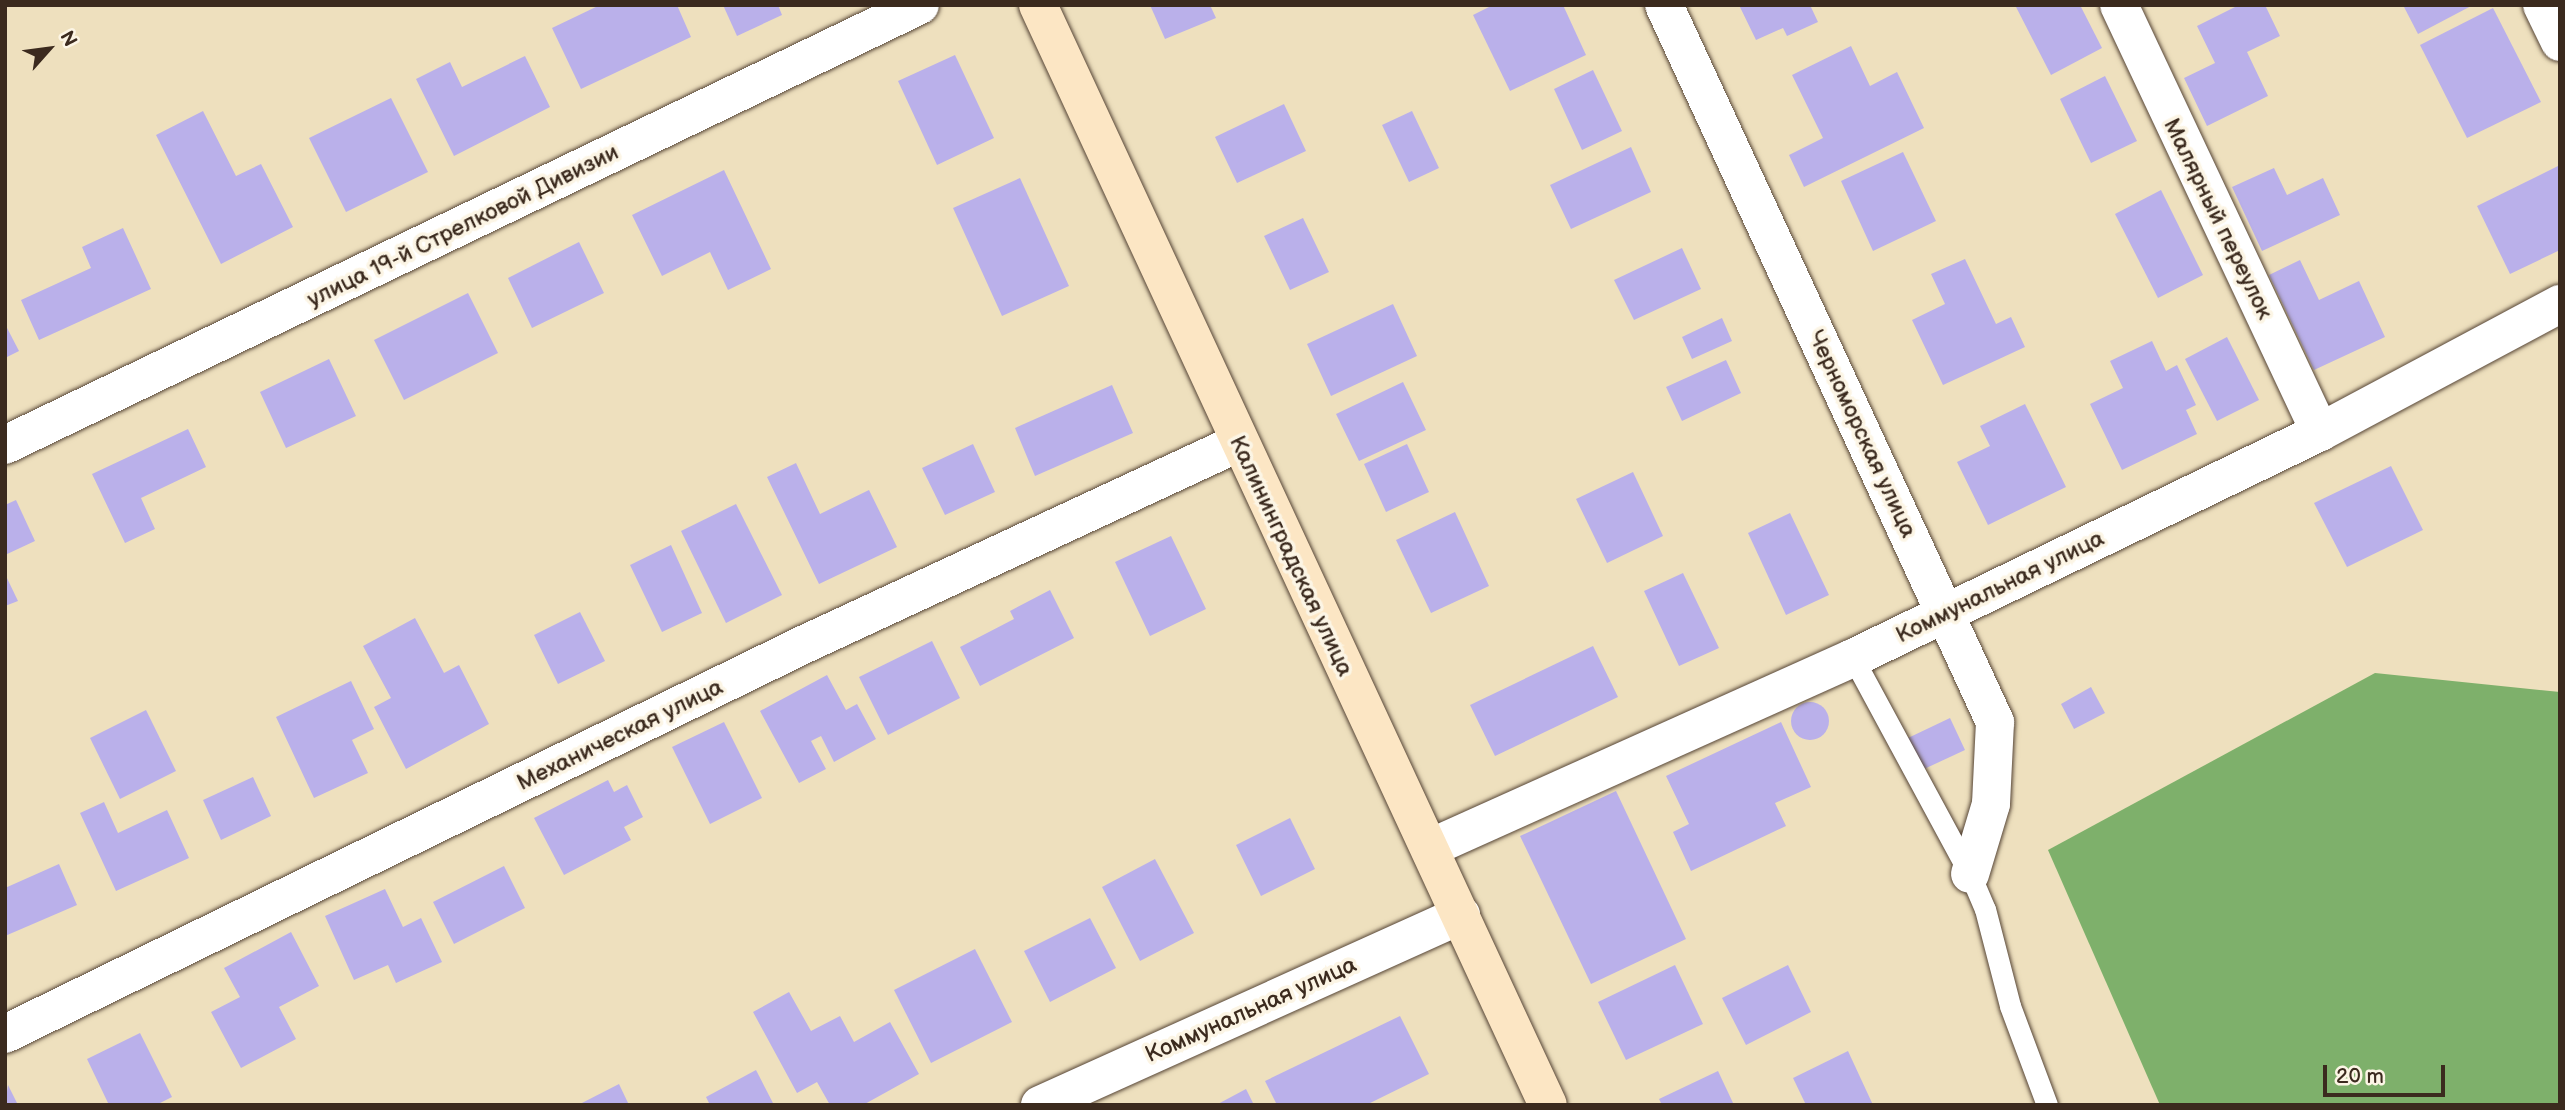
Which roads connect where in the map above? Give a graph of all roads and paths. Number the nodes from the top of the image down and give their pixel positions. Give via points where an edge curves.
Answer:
1 (920, 5) edge
2 (1038, 5) edge
3 (1664, 5) edge
4 (2119, 5) edge
5 (2542, 5) edge
6 (2560, 42) edge
7 (2560, 304) edge
8 (2320, 432) junction
9 (1238, 443) junction
10 (5, 445) edge
11 (1945, 613) junction
12 (1853, 659) junction
13 (1430, 848) junction
14 (1970, 874) junction
15 (1461, 915) junction
16 (5, 1034) edge
17 (1040, 1105) edge
18 (1548, 1105) edge
19 (2047, 1105) edge

1 - 10 street, улица 19-й Стрелковой Дивизии
2 - 9 main road, Калининградская улица
3 - 11 street, Черноморская улица
4 - 8 street, Малярный переулок
5 - 6 street
7 - 8 street, Коммунальная улица
8 - 11 street, Коммунальная улица
9 - 13 main road, Калининградская улица
9 - 16 street, Механическая улица via 805,644
11 - 12 street, Коммунальная улица
11 - 14 street, Черноморская улица via 1996,722 1991,804
12 - 13 street, Коммунальная улица
12 - 14 lane
13 - 15 main road, Калининградская улица
14 - 19 lane via 1985,909 2010,1006
15 - 17 street, Коммунальная улица
15 - 18 main road, Калининградская улица

